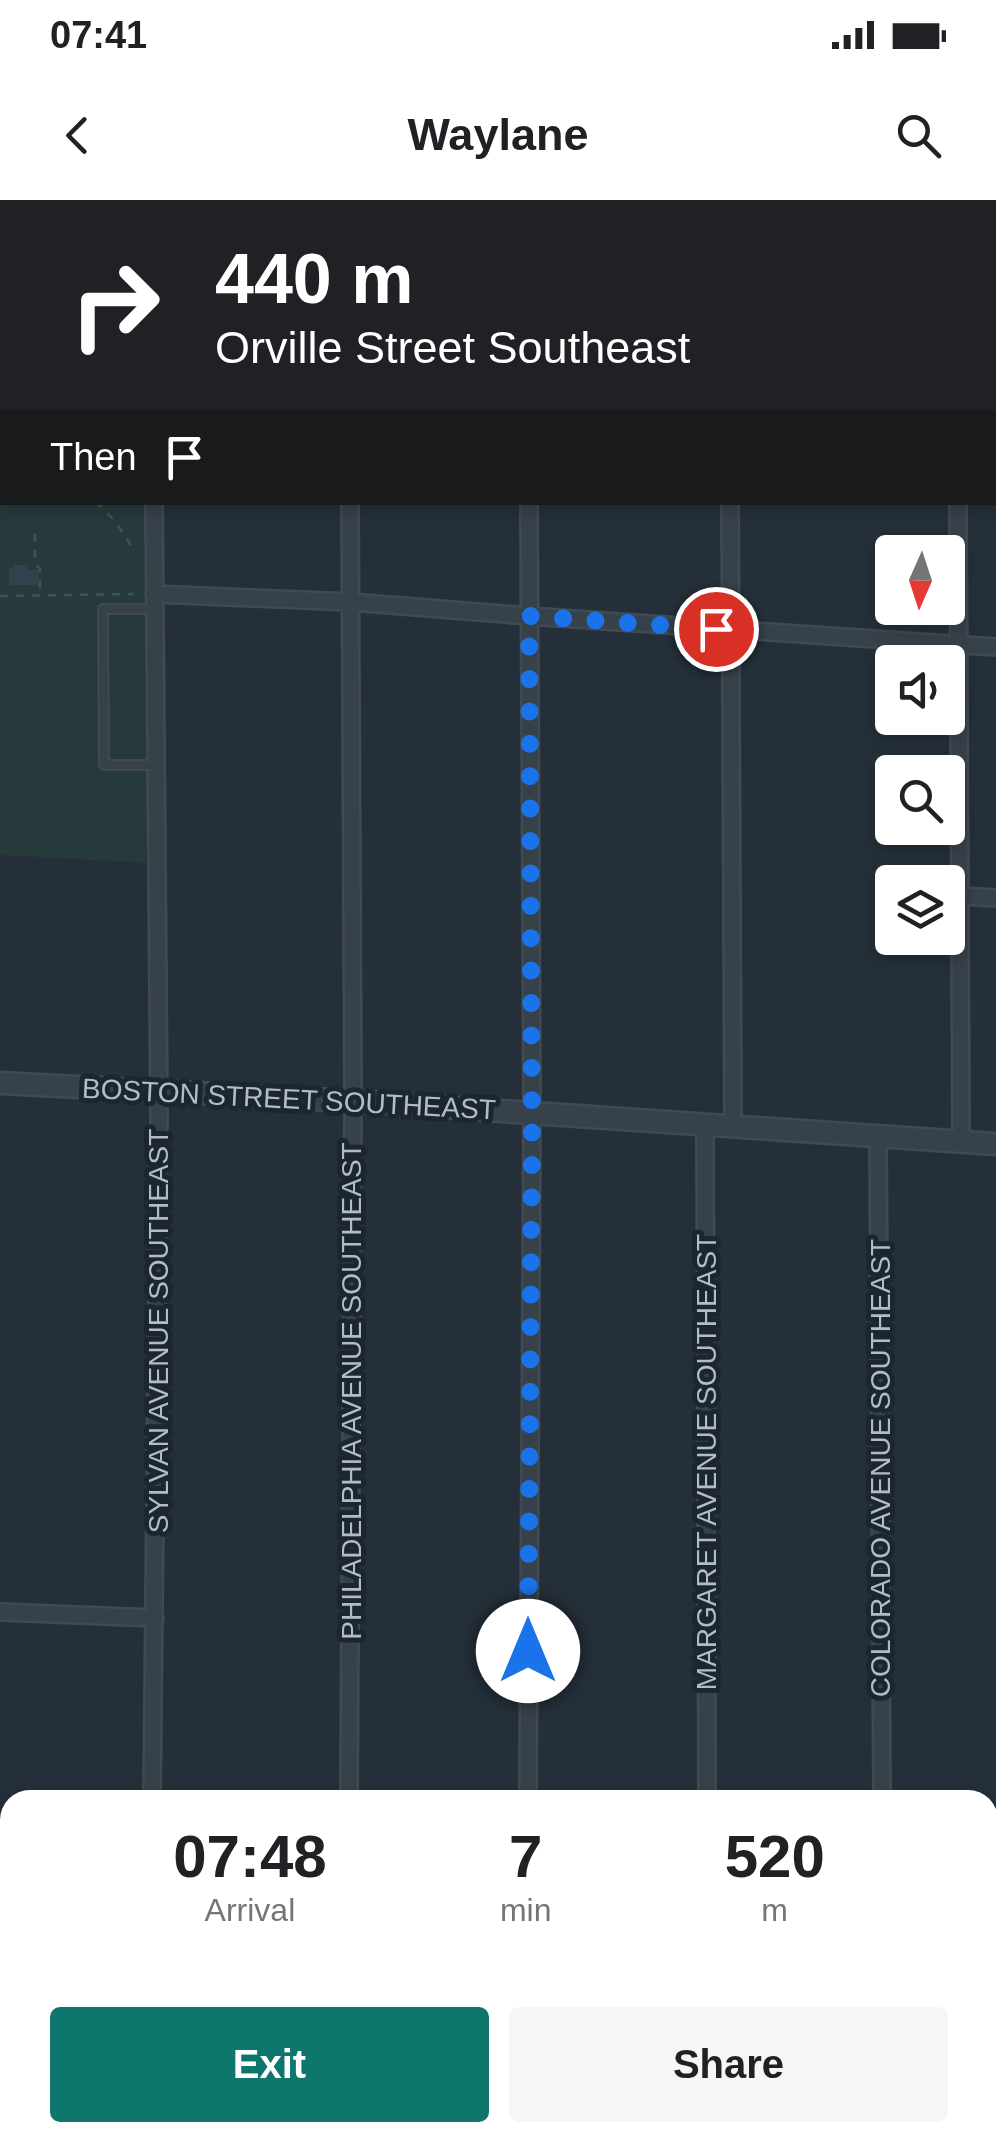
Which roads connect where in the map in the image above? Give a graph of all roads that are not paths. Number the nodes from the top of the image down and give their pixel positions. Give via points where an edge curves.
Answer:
1 (154, 505) edge
2 (350, 505) edge
3 (528, 505) edge
4 (730, 505) edge
5 (958, 505) edge
6 (154, 601) junction
7 (351, 602) junction
8 (529, 616) junction
9 (731, 630) junction
10 (959, 644) junction
11 (996, 647) edge
12 (156, 765) junction
13 (961, 865) edge
14 (965, 896) edge
15 (996, 898) edge
16 (961, 955) edge
17 (0, 1083) edge
18 (159, 1091) junction
19 (354, 1101) junction
20 (532, 1112) junction
21 (706, 1123) junction
22 (734, 1126) junction
23 (878, 1136) junction
24 (961, 1142) junction
25 (996, 1144) edge
26 (0, 1612) edge
27 (155, 1618) junction
28 (152, 1790) edge
29 (349, 1790) edge
30 (528, 1790) edge
31 (706, 1790) edge
32 (882, 1790) edge

1 - 6 street, SYLVAN AVENUE SOUTHEAST
2 - 7 street, PHILADELPHIA AVENUE SOUTHEAST
3 - 8 street
4 - 9 street
5 - 10 street
6 - 7 street
6 - 12 street, SYLVAN AVENUE SOUTHEAST
6 - 12 lane via 103,609 104,766
7 - 8 street
7 - 19 street, PHILADELPHIA AVENUE SOUTHEAST
8 - 9 street
8 - 20 street
9 - 10 street
9 - 22 street
10 - 11 street
10 - 13 street
12 - 18 street, SYLVAN AVENUE SOUTHEAST
14 - 15 street
16 - 24 street
17 - 18 street, BOSTON STREET SOUTHEAST
18 - 19 street, BOSTON STREET SOUTHEAST
18 - 27 street, SYLVAN AVENUE SOUTHEAST
19 - 20 street, BOSTON STREET SOUTHEAST
19 - 29 street, PHILADELPHIA AVENUE SOUTHEAST
20 - 21 street, BOSTON STREET SOUTHEAST
20 - 30 street
21 - 22 street, BOSTON STREET SOUTHEAST
21 - 31 street, MARGARET AVENUE SOUTHEAST
22 - 23 street, BOSTON STREET SOUTHEAST
23 - 24 street, BOSTON STREET SOUTHEAST
23 - 32 street, COLORADO AVENUE SOUTHEAST
24 - 25 street, BOSTON STREET SOUTHEAST
26 - 27 street
27 - 28 street, SYLVAN AVENUE SOUTHEAST

